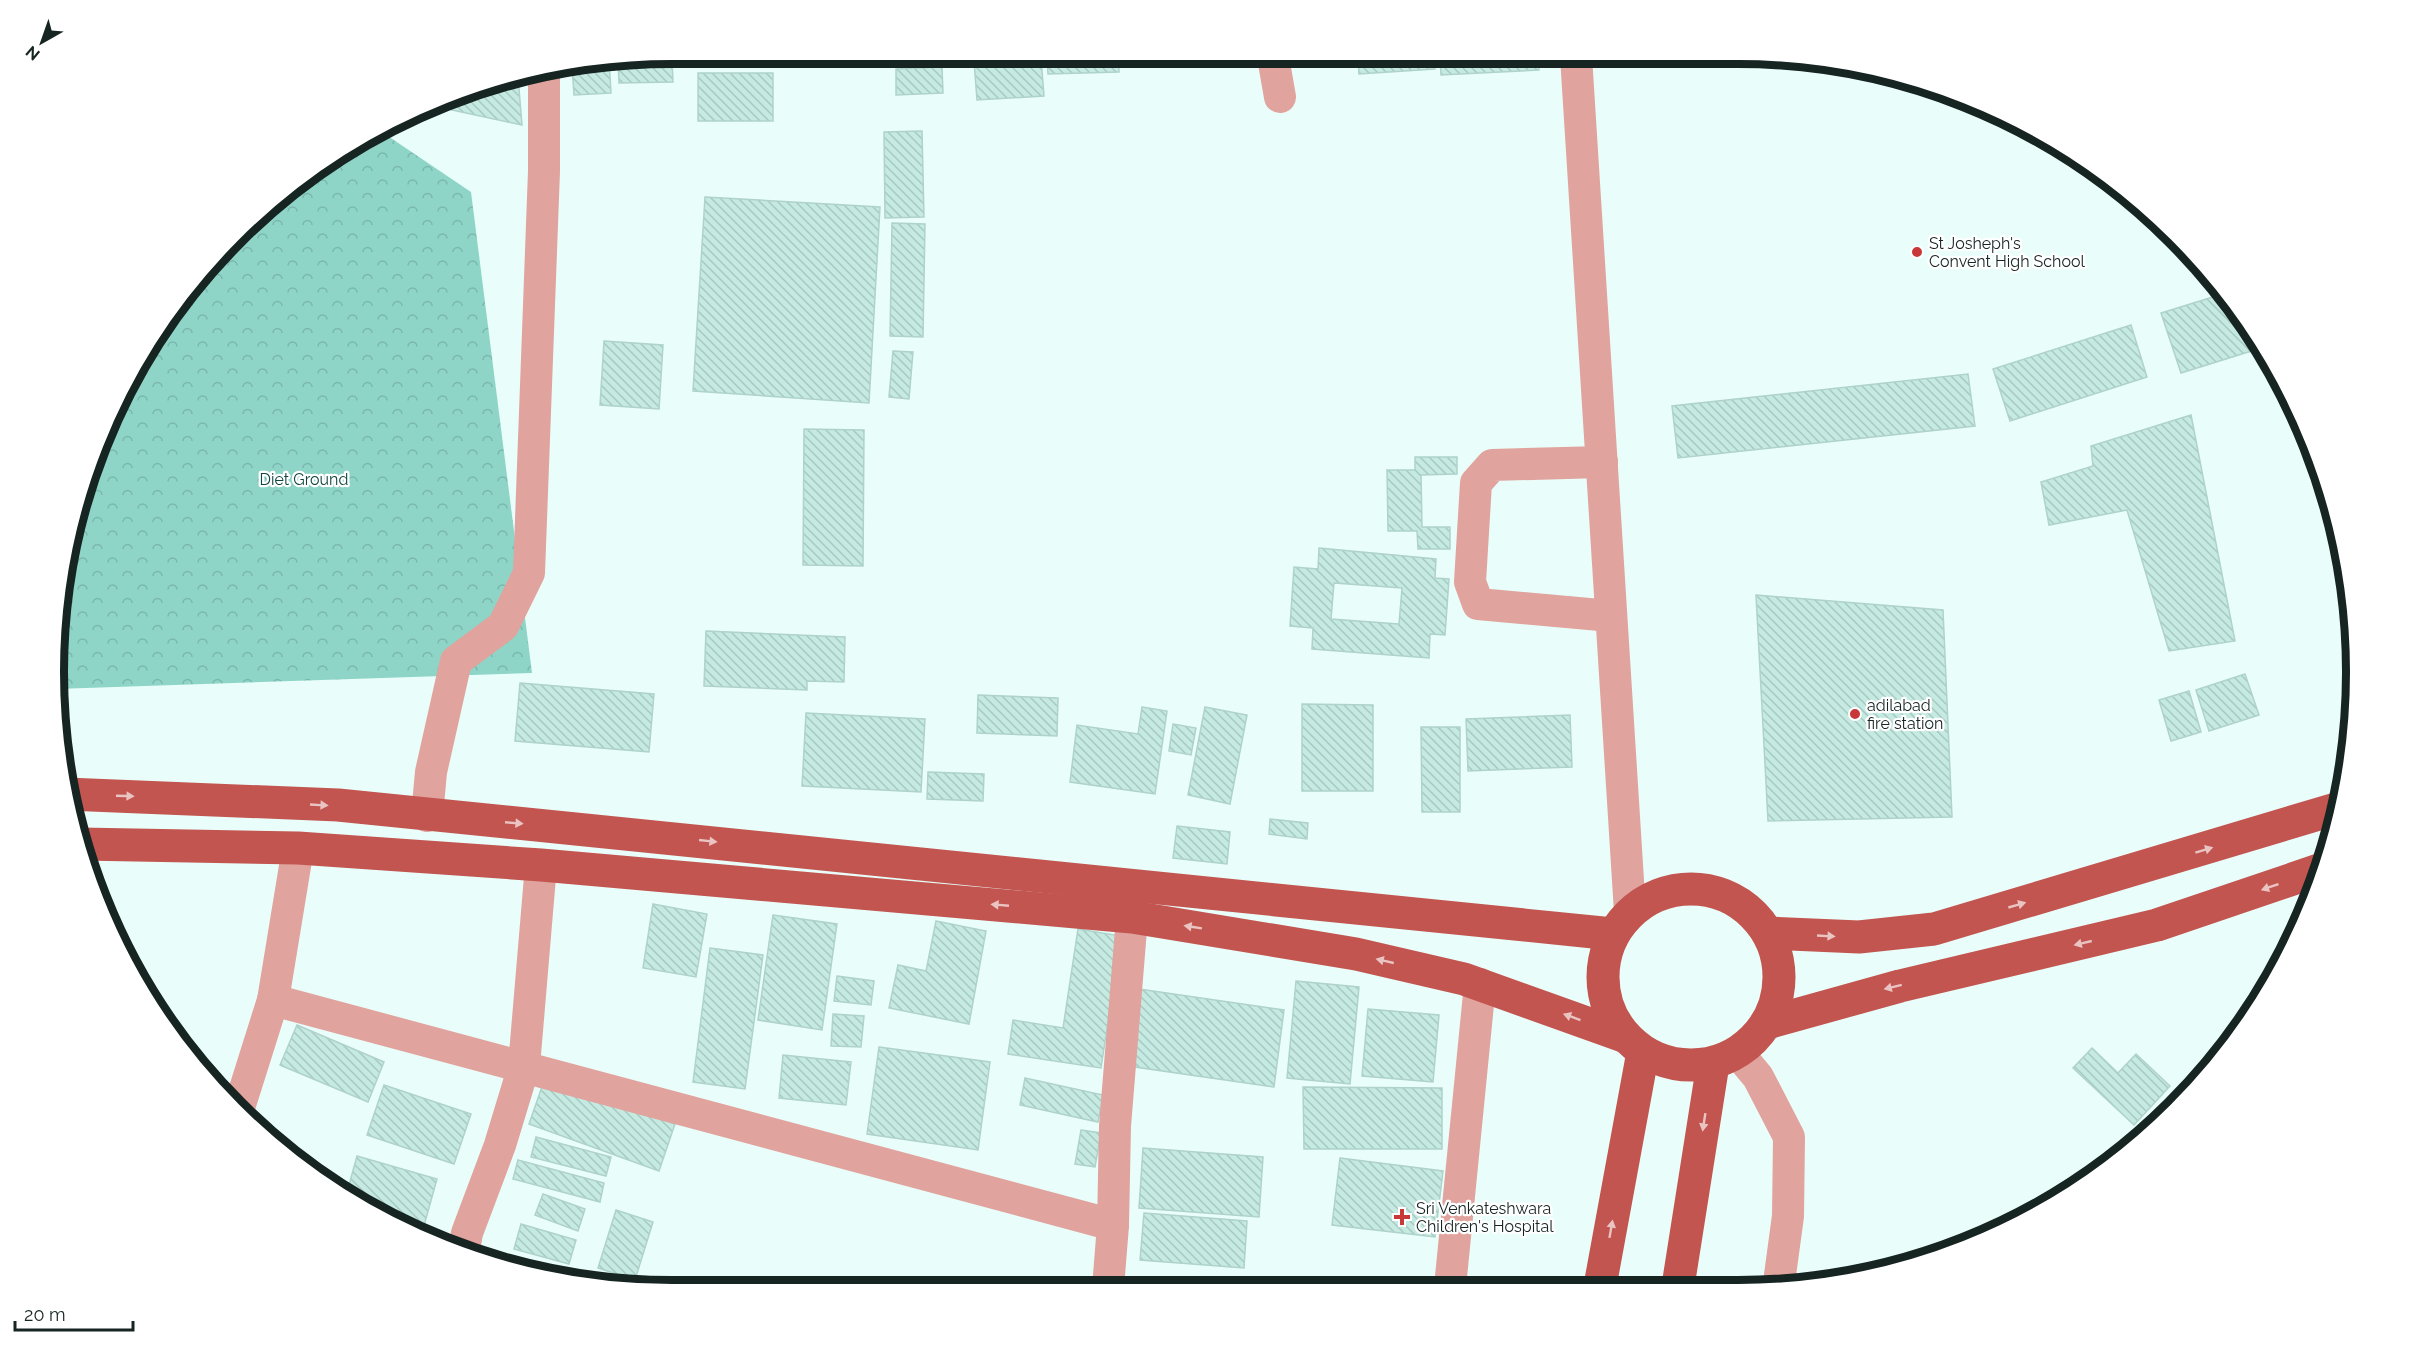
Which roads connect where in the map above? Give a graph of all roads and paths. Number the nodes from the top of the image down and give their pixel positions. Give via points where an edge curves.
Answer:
1 (1274, 64) edge
2 (1577, 64) edge
3 (544, 78) edge
4 (1280, 97) dead end
5 (1602, 462) junction
6 (1611, 616) junction
7 (77, 794) edge
8 (2330, 811) edge
9 (427, 816) junction
10 (89, 844) edge
11 (298, 848) junction
12 (541, 865) junction
13 (2312, 872) edge
14 (1132, 917) junction
15 (1622, 923) junction
16 (1768, 933) junction
17 (1480, 984) junction
18 (273, 1000) junction
19 (1767, 1023) junction
20 (1635, 1045) junction
21 (1725, 1058) junction
22 (524, 1066) junction
23 (241, 1100) edge
24 (1113, 1225) junction
25 (465, 1244) edge
26 (1781, 1279) edge
27 (1109, 1280) edge
28 (1451, 1280) edge
29 (1601, 1280) edge
30 (1679, 1280) edge

1 - 4 street
2 - 5 street
3 - 9 street via 529,573 503,626 456,661 431,772
5 - 6 street
5 - 6 street via 1492,465 1476,483 1470,582 1478,604
6 - 15 street
7 -> 9 main road via 338,806
16 -> 8 main road via 1859,937 1934,929
9 -> 15 main road
10 - 11 main road
11 - 12 main road
11 - 18 street
14 -> 12 main road
12 - 22 street
13 -> 19 main road via 2157,925 1900,986
17 -> 14 main road via 1356,954
14 - 24 street via 1115,1126
15 - 16 main road via 1652,897 1677,889 1704,889 1730,897 1751,912
15 - 20 main road via 1604,960 1604,987 1611,1014
16 - 19 main road via 1777,954 1780,978
20 -> 17 main road
17 - 28 street
18 - 22 street
18 - 23 street
19 - 21 main road via 1754,1040
20 - 21 main road via 1674,1064
29 -> 20 main road
21 - 26 street via 1758,1077 1789,1137 1788,1216
21 -> 30 main road
22 - 24 street
22 - 25 street
24 - 27 street

